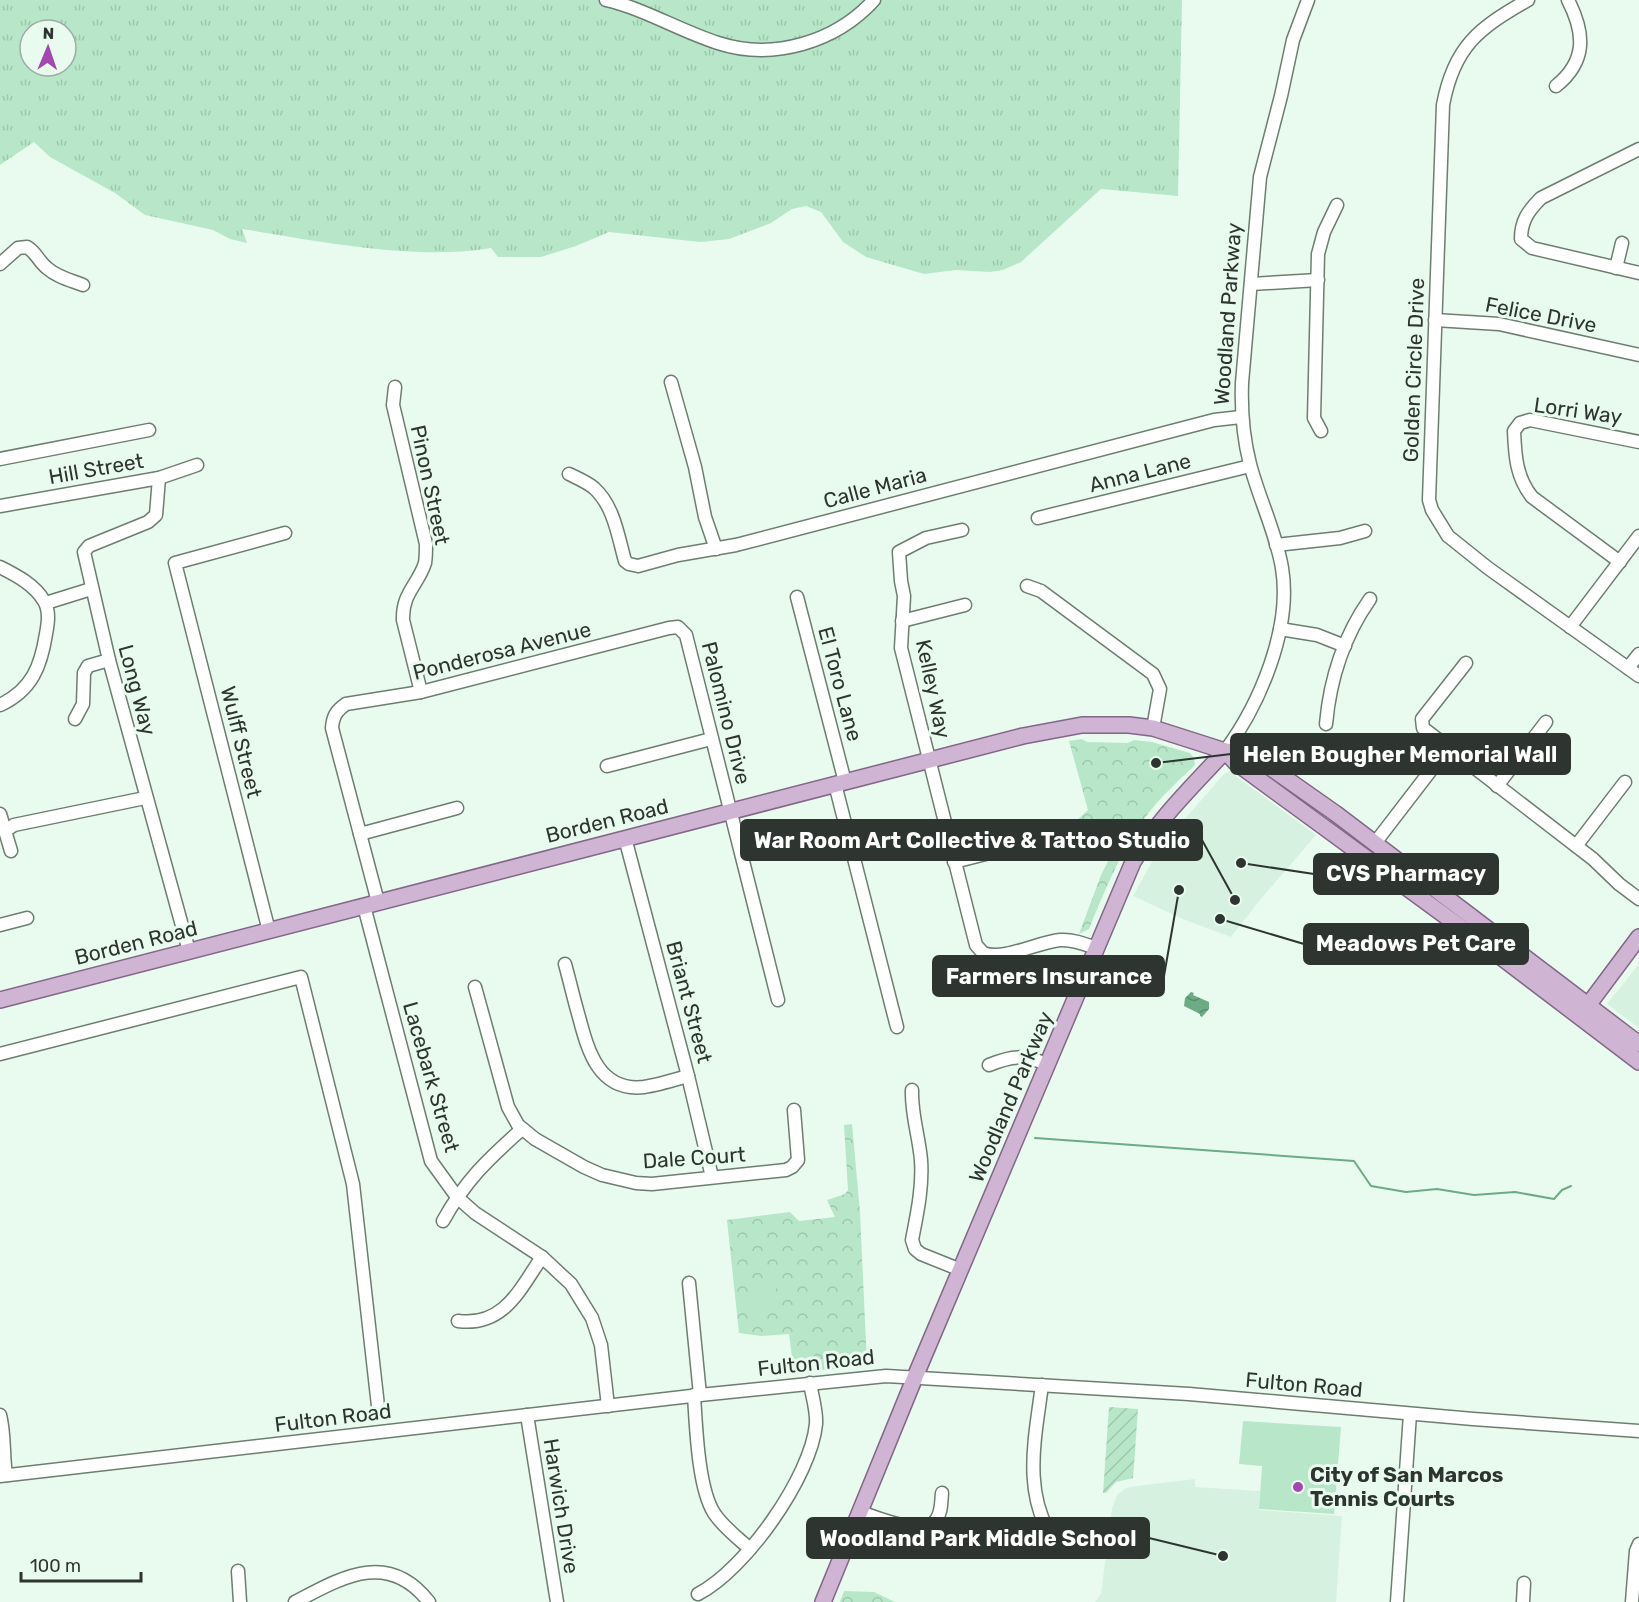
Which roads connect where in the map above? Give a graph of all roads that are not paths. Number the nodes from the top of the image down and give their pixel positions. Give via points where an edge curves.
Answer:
1 (606, 0) edge
2 (873, 0) edge
3 (1308, 0) edge
4 (1528, 0) edge
5 (1568, 0) edge
6 (1556, 86) dead end
7 (1639, 149) edge
8 (1336, 205) dead end
9 (1622, 243) dead end
10 (0, 264) edge
11 (1616, 268) junction
12 (1639, 273) edge
13 (1318, 280) junction
14 (1251, 284) junction
15 (82, 285) dead end
16 (1435, 320) junction
17 (1639, 355) edge
18 (671, 382) dead end
19 (395, 387) dead end
20 (1241, 417) junction
21 (149, 430) dead end
22 (1321, 431) dead end
23 (1639, 442) edge
24 (0, 459) edge
25 (197, 465) dead end
26 (1250, 466) junction
27 (569, 474) dead end
28 (159, 478) junction
29 (0, 506) edge
30 (1038, 518) dead end
31 (962, 530) dead end
32 (1365, 531) dead end
33 (285, 533) dead end
34 (1639, 536) edge
35 (1276, 545) junction
36 (716, 549) junction
37 (1620, 562) junction
38 (0, 567) edge
39 (1027, 586) dead end
40 (91, 589) junction
41 (797, 597) dead end
42 (1370, 599) dead end
43 (46, 603) junction
44 (965, 605) dead end
45 (902, 621) junction
46 (678, 627) joint
47 (1569, 627) junction
48 (1280, 629) junction
49 (1345, 646) junction
50 (1639, 654) edge
51 (109, 660) junction
52 (1466, 663) dead end
53 (1628, 668) junction
54 (1639, 676) edge
55 (421, 692) junction
56 (0, 705) edge
57 (337, 710) joint
58 (75, 719) dead end
59 (1546, 722) dead end
60 (1326, 724) dead end
61 (1153, 728) junction
62 (711, 739) junction
63 (1448, 748) junction
64 (1225, 751) junction
65 (930, 762) junction
66 (607, 766) dead end
67 (1625, 782) dead end
68 (840, 783) junction
69 (1497, 786) junction
70 (145, 798) junction
71 (457, 808) dead end
72 (730, 811) junction
73 (0, 814) edge
74 (5, 831) junction
75 (1068, 833) dead end
76 (360, 834) junction
77 (625, 838) junction
78 (1375, 843) junction
79 (1576, 846) junction
80 (11, 851) dead end
81 (954, 862) junction
82 (1639, 899) edge
83 (371, 904) junction
84 (27, 918) dead end
85 (0, 925) edge
86 (269, 931) junction
87 (1639, 937) edge
88 (1096, 948) junction
89 (189, 951) junction
90 (565, 964) dead end
91 (475, 987) dead end
92 (1, 998) edge
93 (778, 1000) dead end
94 (1583, 1011) junction
95 (897, 1027) dead end
96 (1639, 1044) edge
97 (0, 1054) edge
98 (1639, 1062) edge
99 (1047, 1064) junction
100 (989, 1065) dead end
101 (688, 1076) junction
102 (912, 1090) dead end
103 (794, 1110) dead end
104 (522, 1129) junction
105 (712, 1177) junction
106 (457, 1197) junction
107 (443, 1221) dead end
108 (542, 1257) junction
109 (962, 1269) junction
110 (689, 1283) dead end
111 (458, 1321) dead end
112 (915, 1377) junction
113 (810, 1383) junction
114 (1042, 1385) junction
115 (697, 1395) junction
116 (378, 1406) dead end
117 (608, 1406) junction
118 (1410, 1414) junction
119 (0, 1415) edge
120 (527, 1415) junction
121 (1639, 1431) edge
122 (3, 1476) edge
123 (942, 1493) dead end
124 (861, 1512) junction
125 (1057, 1544) dead end
126 (1639, 1544) edge
127 (750, 1549) junction
128 (238, 1571) dead end
129 (1524, 1583) dead end
130 (698, 1593) dead end
131 (240, 1602) edge
132 (295, 1602) edge
133 (429, 1602) edge
134 (557, 1602) edge
135 (823, 1602) edge
136 (1397, 1602) edge
137 (1523, 1602) edge
138 (1632, 1602) edge

1 - 2 street via 718,43 762,50 814,41 839,30
3 - 14 street, Woodland Parkway via 1293,40 1260,177
4 - 16 street, Golden Circle Drive via 1482,29 1458,57 1447,82
5 - 6 street via 1578,19 1581,39 1577,60
7 - 11 street via 1541,198 1528,211 1521,226 1521,239 1532,248
8 - 13 street via 1318,254
9 - 11 street
10 - 15 street via 18,248 27,247 36,252 46,268
11 - 12 street
13 - 14 street
13 - 22 street via 1314,418
14 - 20 street, Woodland Parkway
16 - 17 street, Felice Drive via 1499,324
16 - 47 street, Golden Circle Drive via 1429,500 1432,510 1448,536
18 - 36 street
19 - 55 street, Pinon Street via 393,405 426,544 425,564 406,596 402,611
20 - 26 street, Woodland Parkway
20 - 36 street, Calle Maria via 1214,420
21 - 24 street
23 - 37 street, Lorri Way via 1530,420 1520,423 1514,431 1515,463 1524,487
25 - 28 street, Hill Street
26 - 30 street, Anna Lane
26 - 35 street, Woodland Parkway
27 - 36 street, Calle Maria via 594,488 606,502 629,564 638,566
28 - 29 street, Hill Street
28 - 40 street, Long Way via 156,515 89,546 84,552
31 - 45 street, Kelley Way via 926,538 898,552 904,596
32 - 35 street via 1340,538
33 - 86 street, Wulff Street via 175,562
34 - 37 street
35 - 48 street, Woodland Parkway via 1285,593
37 - 47 street
38 - 43 street via 37,591
39 - 61 street via 1041,591 1153,674 1160,689
40 - 43 street
40 - 51 street, Long Way
41 - 68 street, El Toro Lane
42 - 49 street
43 - 56 street via 47,628 39,669 20,693
44 - 45 street
45 - 65 street, Kelley Way via 901,648
46 - 55 street, Ponderosa Avenue
46 - 62 street, Palomino Drive via 686,636
47 - 53 street, Golden Circle Drive
48 - 49 street via 1317,635
48 - 64 street, Woodland Parkway via 1252,711
49 - 60 street via 1328,693
50 - 53 street
51 - 58 street via 88,666 84,673 83,705
51 - 70 street, Long Way
52 - 63 street via 1422,719 1423,728
53 - 54 street, Golden Circle Drive
55 - 57 street, Ponderosa Avenue via 346,704
57 - 76 street, Lacebark Street via 332,728
59 - 69 street
61 - 64 main road, Borden Road
61 - 65 main road, Borden Road via 1108,724 1062,728
62 - 66 street
62 - 72 street, Palomino Drive
63 - 69 street
63 - 78 street
64 - 78 main road, Borden Road via 1244,752 1268,766
64 - 88 main road, Woodland Parkway via 1143,844
64 - 94 main road via 1485,945
65 - 68 main road, Borden Road
65 - 81 street, Kelley Way
67 - 79 street
68 - 72 main road, Borden Road
68 - 95 street, El Toro Lane
69 - 79 street
70 - 74 street via 14,825
70 - 89 street, Long Way
71 - 76 street
72 - 77 main road, Borden Road
72 - 93 street, Palomino Drive
73 - 74 street
74 - 80 street
75 - 81 street
76 - 83 street, Lacebark Street
77 - 83 main road, Borden Road
77 - 101 street, Briant Street
78 - 94 main road, Borden Road
79 - 82 street
81 - 88 street, Kelley Way via 976,945 986,955 1061,940
83 - 86 main road, Borden Road
83 - 106 street, Lacebark Street via 431,1161
84 - 85 street
86 - 89 main road, Borden Road
87 - 94 main road
88 - 99 main road, Woodland Parkway
89 - 92 main road, Borden Road
90 - 101 street via 588,1051 609,1078 627,1086 643,1087
91 - 104 street, Dale Court via 508,1107
94 - 96 main road
94 - 98 main road
97 - 116 street via 301,977 352,1184
99 - 100 street via 1018,1056
99 - 109 main road, Woodland Parkway
101 - 105 street, Briant Street
102 - 109 street via 922,1185 912,1240 921,1254
103 - 105 street, Dale Court via 798,1160 792,1167
104 - 105 street, Dale Court via 602,1175 652,1184
104 - 106 street via 487,1160
106 - 107 street
106 - 108 street, Lacebark Street
108 - 111 street via 503,1311 486,1320
108 - 117 street, Lacebark Street via 571,1284 592,1318 601,1345
109 - 112 main road, Woodland Parkway
110 - 115 street
112 - 113 street, Fulton Road
112 - 114 street, Fulton Road
112 - 124 main road, Woodland Parkway
113 - 115 street, Fulton Road
113 - 127 street via 816,1423 811,1449 770,1525
114 - 118 street, Fulton Road
114 - 125 street via 1034,1488 1043,1520
115 - 117 street, Fulton Road
115 - 127 street via 701,1460 710,1505
117 - 120 street, Fulton Road
118 - 121 street, Fulton Road
118 - 136 street
119 - 122 street
120 - 122 street, Fulton Road
120 - 134 street, Harwich Drive
123 - 124 street via 937,1519 922,1528
124 - 135 main road, Woodland Parkway
126 - 138 street
127 - 130 street via 728,1573
128 - 131 street
129 - 137 street
132 - 133 street via 339,1579 365,1572 387,1574 412,1584

